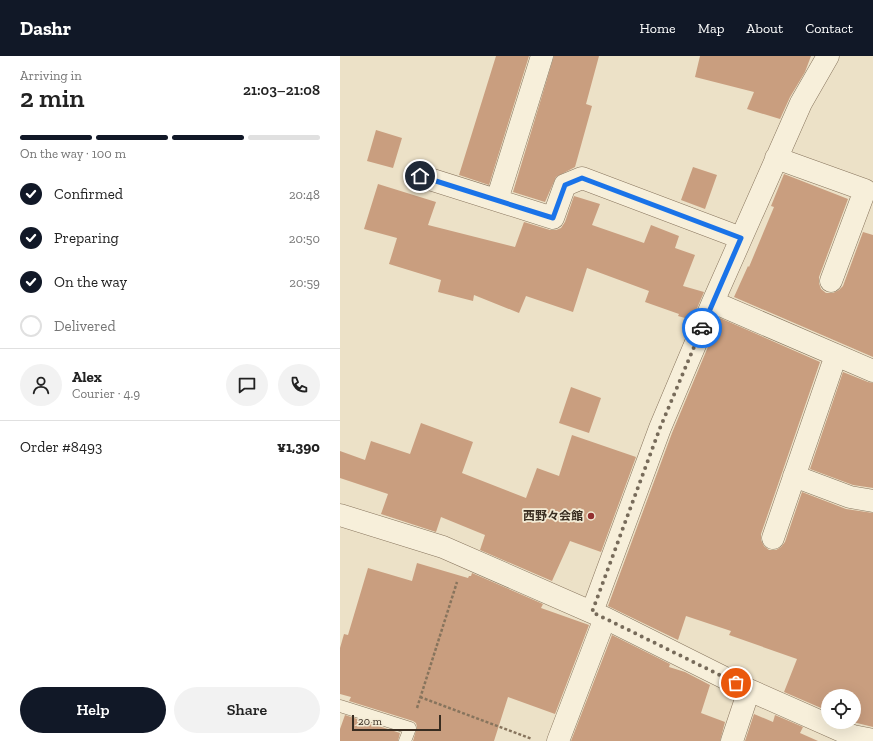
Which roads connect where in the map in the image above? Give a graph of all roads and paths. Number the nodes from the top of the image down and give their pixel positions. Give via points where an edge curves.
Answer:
1 (542, 56) edge
2 (828, 56) edge
3 (776, 158) junction
4 (420, 176) dead end
5 (498, 200) junction
6 (741, 238) junction
7 (831, 281) dead end
8 (713, 302) junction
9 (836, 354) junction
10 (873, 371) edge
11 (794, 476) junction
12 (873, 501) edge
13 (340, 515) edge
14 (773, 538) dead end
15 (465, 557) junction
16 (598, 615) junction
17 (749, 690) junction
18 (420, 697) junction
19 (340, 706) edge
20 (410, 728) junction
21 (859, 739) edge
22 (405, 741) edge
23 (538, 741) edge
24 (558, 741) edge
25 (732, 741) edge

1 - 5 street
2 - 3 street via 801,103
3 - 6 street
3 - 7 street via 865,190
4 - 5 street
5 - 6 street via 553,218 565,185 582,178
6 - 8 street
8 - 9 street
8 - 16 street via 660,428
9 - 10 street
9 - 11 street
11 - 12 street via 850,497
11 - 14 street
13 - 15 street via 443,547
15 - 16 street
15 - 18 path
16 - 17 street
16 - 24 street
17 - 21 street
17 - 25 street
18 - 20 path
18 - 23 path
19 - 20 lane
20 - 22 lane

